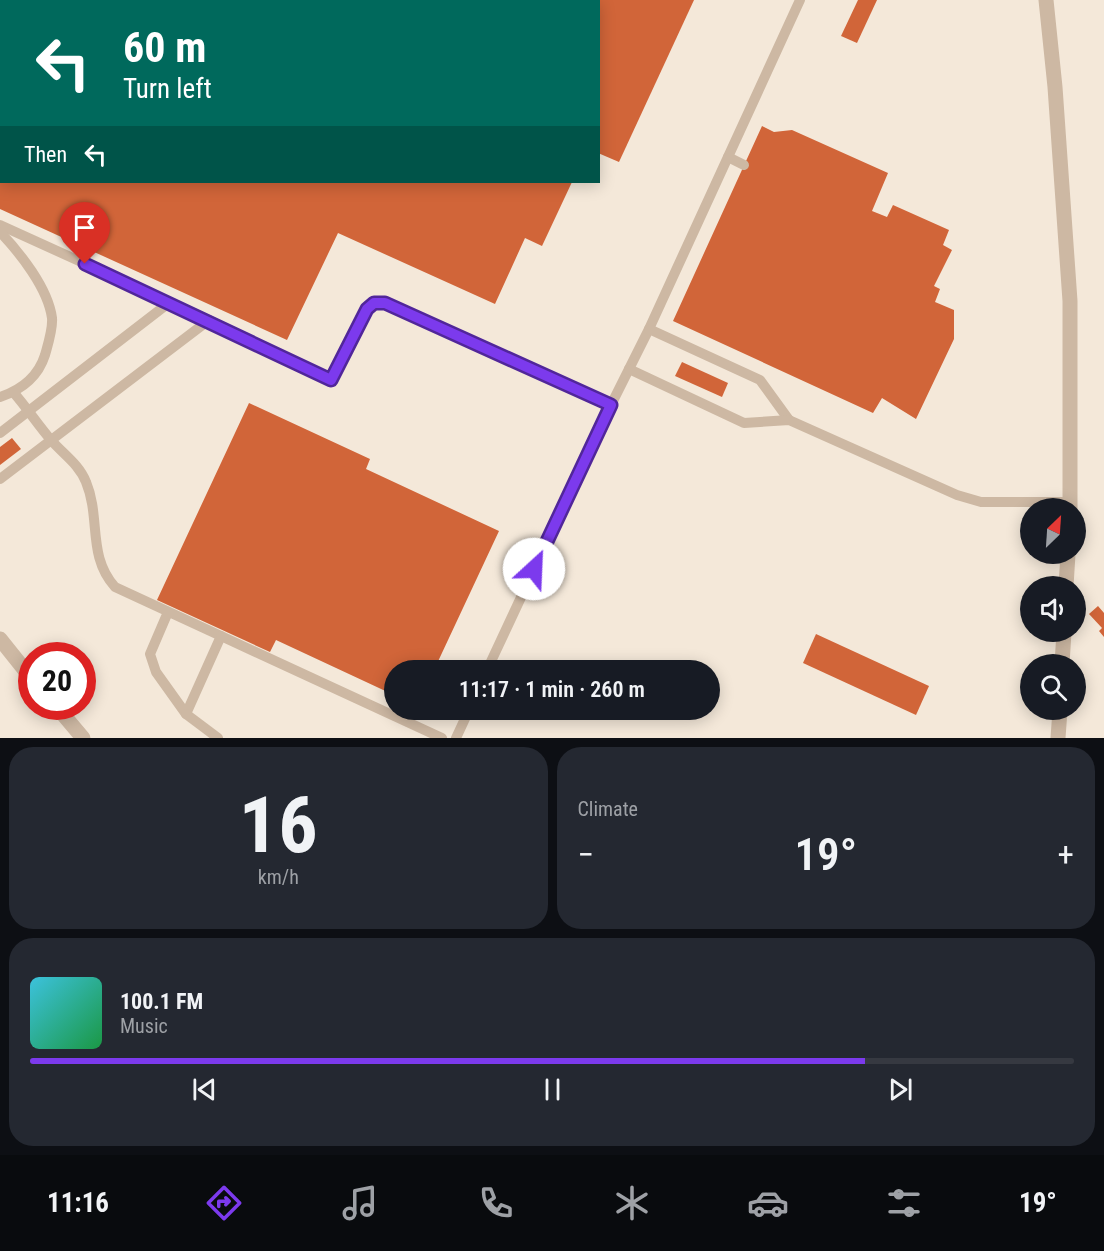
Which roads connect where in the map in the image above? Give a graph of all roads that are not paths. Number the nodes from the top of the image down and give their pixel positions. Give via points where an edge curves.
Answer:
1 (800, 0) edge
2 (1046, 0) edge
3 (728, 157) junction
4 (744, 165) dead end
5 (0, 225) edge
6 (0, 231) edge
7 (170, 302) junction
8 (209, 320) junction
9 (649, 329) junction
10 (629, 369) junction
11 (14, 393) junction
12 (0, 397) edge
13 (611, 405) junction
14 (30, 411) junction
15 (789, 420) junction
16 (0, 433) edge
17 (51, 440) junction
18 (0, 479) edge
19 (1071, 498) edge
20 (1020, 503) edge
21 (168, 612) junction
22 (221, 636) junction
23 (0, 639) edge
24 (492, 660) edge
25 (18, 662) edge
26 (186, 714) junction
27 (68, 720) edge
28 (464, 720) edge
29 (1059, 720) edge
30 (83, 738) edge
31 (218, 738) edge
32 (442, 738) edge
33 (456, 738) edge
34 (1058, 738) edge

1 - 3 lane
2 - 19 street via 1070,301
3 - 4 lane
3 - 9 lane
5 - 7 lane
6 - 11 lane via 23,257 42,290 52,319 43,361 32,378
7 - 8 lane
7 - 14 lane
8 - 13 lane via 331,380 367,309 374,303 385,303
8 - 17 lane
9 - 10 lane
9 - 15 lane via 760,380
10 - 13 lane
10 - 15 lane via 744,423
11 - 12 lane
11 - 14 lane
13 - 24 lane
14 - 16 lane
14 - 17 lane
15 - 20 lane via 957,495 981,502
17 - 18 lane
17 - 21 lane via 77,466 86,482 100,564 106,577 115,587
21 - 22 lane
21 - 26 lane via 150,654 156,672
22 - 26 lane
22 - 32 lane
23 - 25 street
26 - 31 lane
27 - 30 street
28 - 33 lane
29 - 34 street

